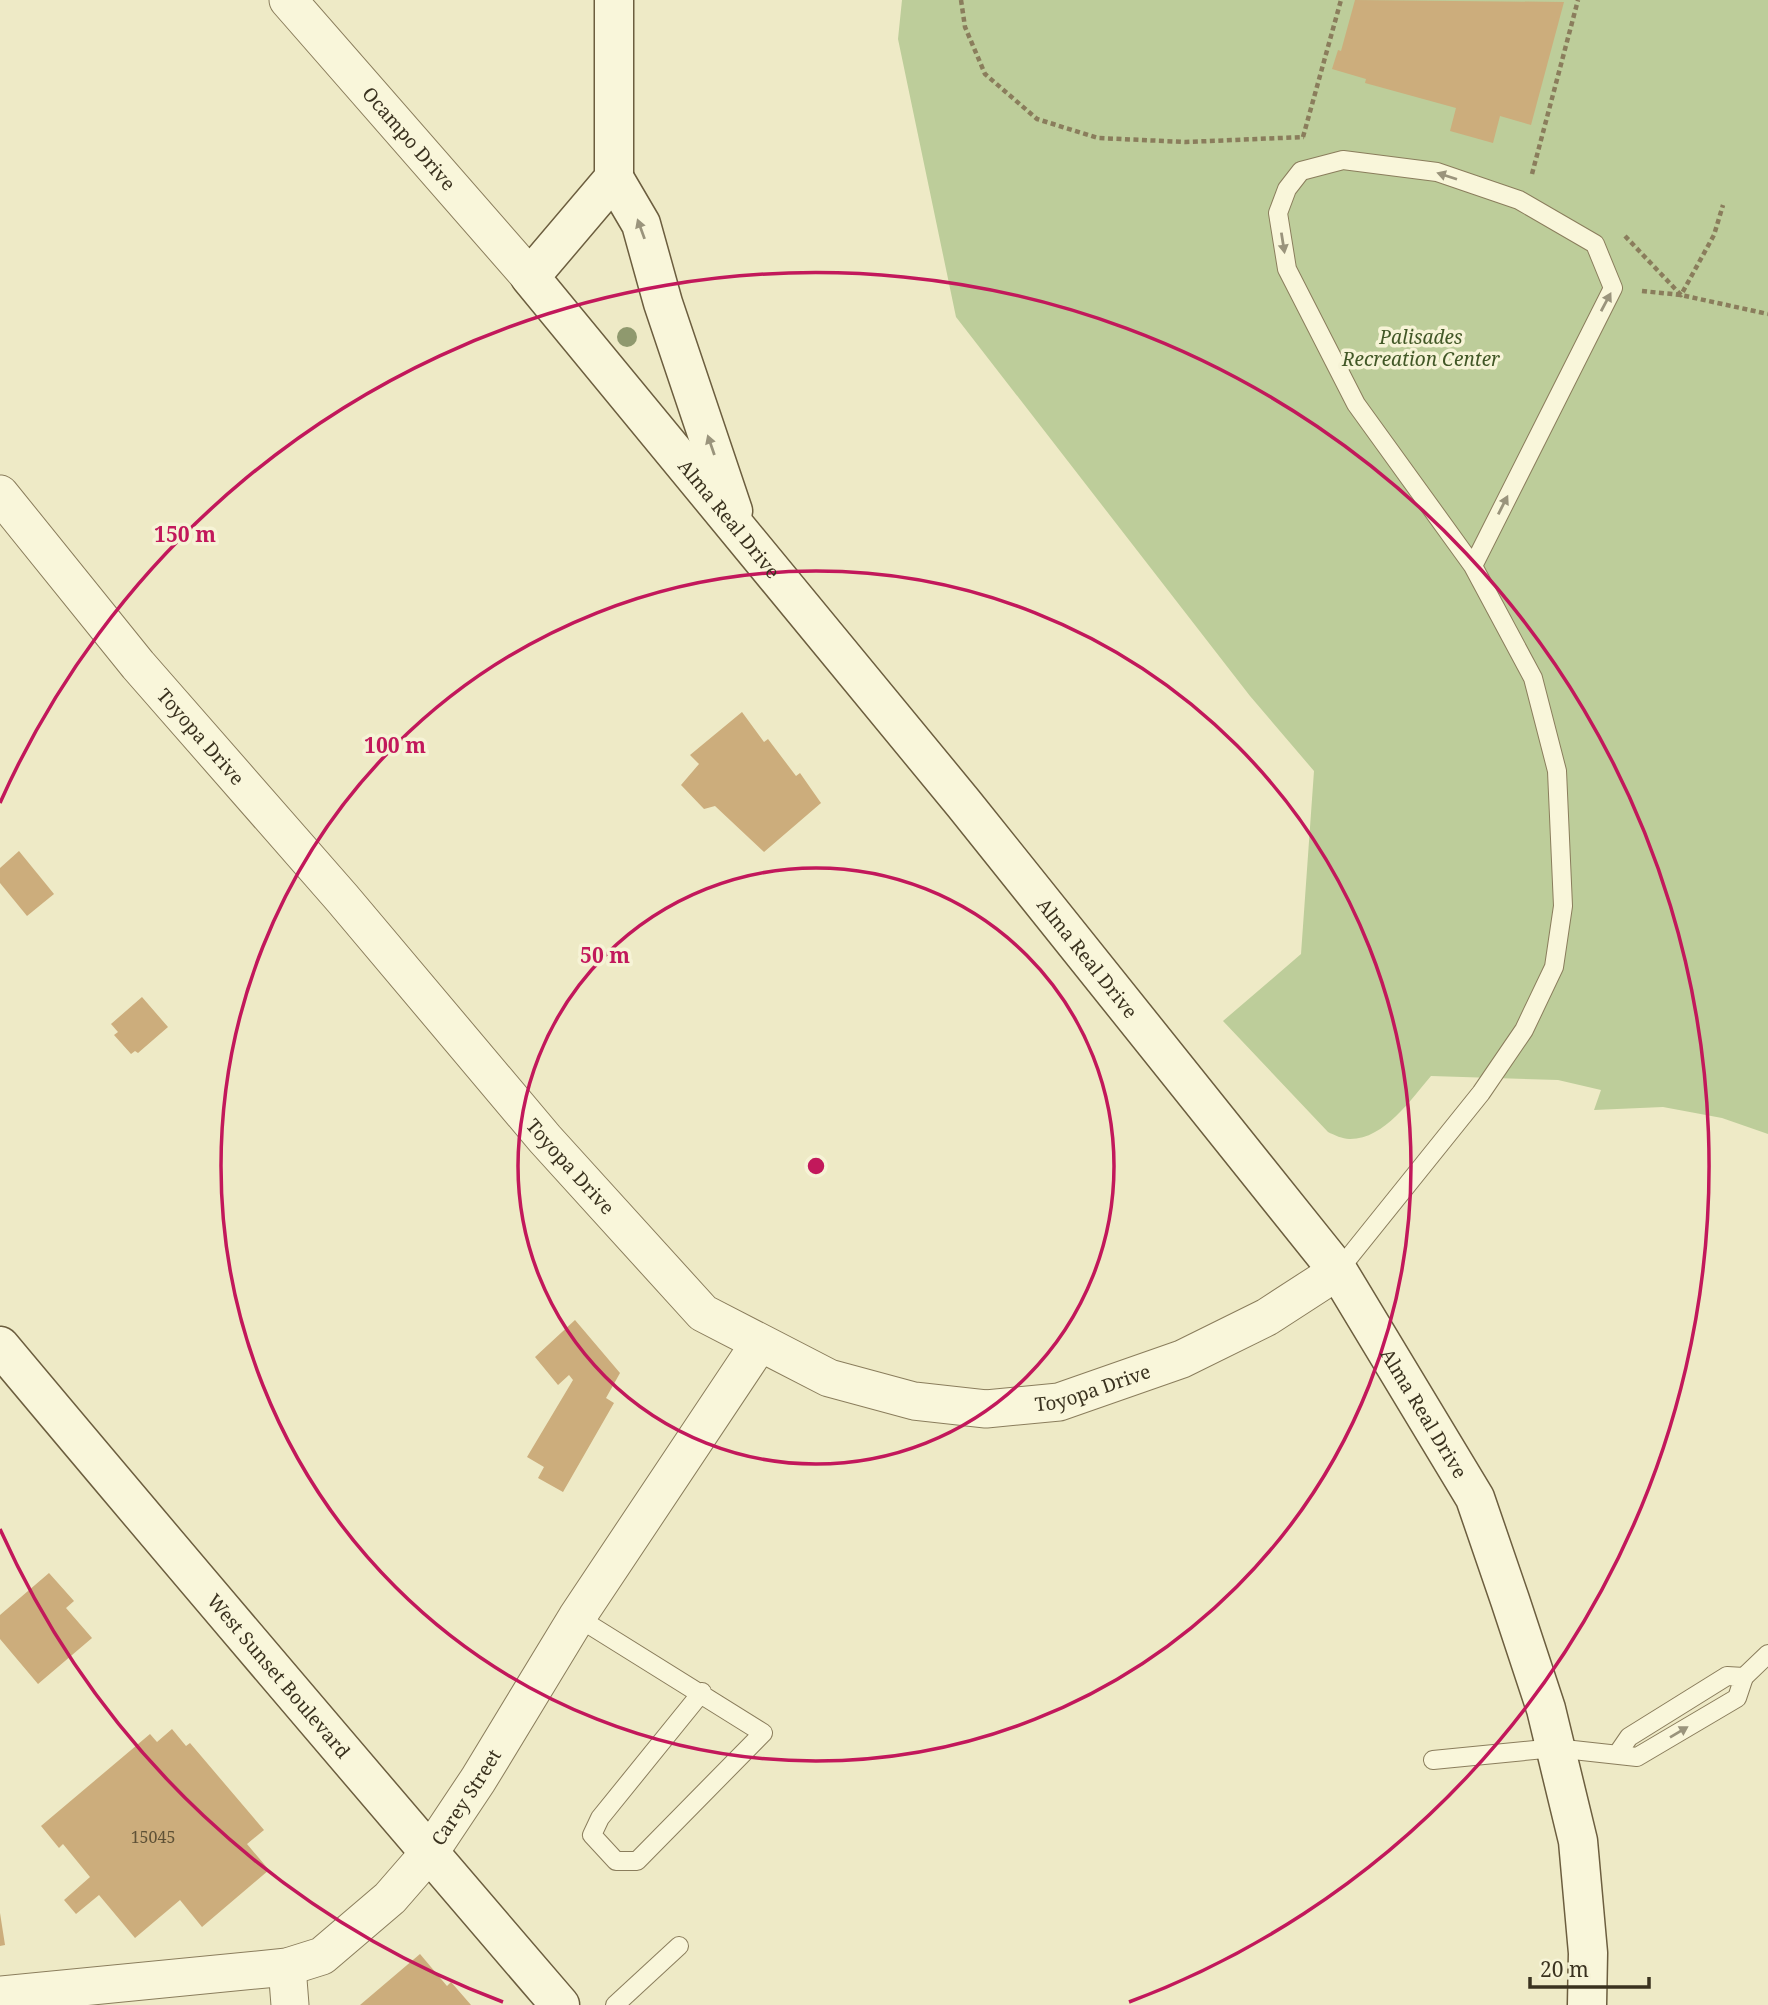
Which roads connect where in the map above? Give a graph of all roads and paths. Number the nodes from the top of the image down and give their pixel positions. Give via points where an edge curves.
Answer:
1 (288, 0) edge
2 (614, 0) edge
3 (961, 0) edge
4 (1341, 0) edge
5 (1578, 0) edge
6 (1303, 137) dead end
7 (1186, 142) dead end
8 (614, 178) junction
9 (1531, 178) dead end
10 (1724, 205) dead end
11 (530, 277) junction
12 (1613, 288) junction
13 (1681, 295) junction
14 (1768, 314) edge
15 (0, 495) edge
16 (741, 533) junction
17 (1473, 566) junction
18 (1338, 1271) junction
19 (759, 1344) junction
20 (0, 1346) edge
21 (577, 1617) junction
22 (1768, 1654) edge
23 (702, 1692) junction
24 (1555, 1748) junction
25 (1433, 1760) dead end
26 (430, 1852) junction
27 (679, 1947) dead end
28 (287, 1967) junction
29 (0, 1996) edge
30 (290, 2005) edge
31 (560, 2005) edge
32 (615, 2005) edge
33 (1587, 2005) edge

1 - 11 street, Ocampo Drive
2 - 8 street
3 - 7 path via 965,27 985,74 1037,119 1098,138
4 - 6 path
5 - 9 path
8 - 11 street
16 -> 8 street via 641,224
10 - 13 path via 1714,235
11 - 16 street, Alma Real Drive
12 - 13 path
17 -> 12 lane
12 -> 17 lane via 1595,244 1519,200 1437,172 1343,160 1301,171 1287,189 1278,213 1287,269 1356,404
13 - 14 path
15 - 19 street, Toyopa Drive via 138,665 545,1139 704,1313
16 - 18 street, Alma Real Drive
17 - 18 lane via 1533,678 1557,771 1563,906 1554,967 1524,1030 1481,1093
18 - 19 street, Toyopa Drive via 1267,1317 1182,1359 1059,1402 986,1409 914,1401 829,1378
18 - 24 street, Alma Real Drive via 1475,1498
19 - 21 street, Carey Street
20 - 26 street, West Sunset Boulevard via 280,1682
21 - 23 lane
21 - 26 street, Carey Street
22 - 24 lane via 1744,1677 1737,1698 1637,1757
23 - 23 lane via 763,1733 637,1861 616,1861 592,1836 600,1818
24 - 25 lane
24 - 33 street, Alma Real Drive via 1578,1841 1588,1953
26 - 28 street, Carey Street via 390,1898 322,1956
26 - 31 street, West Sunset Boulevard
27 - 32 lane
28 - 29 street, Carey Street
28 - 30 street

